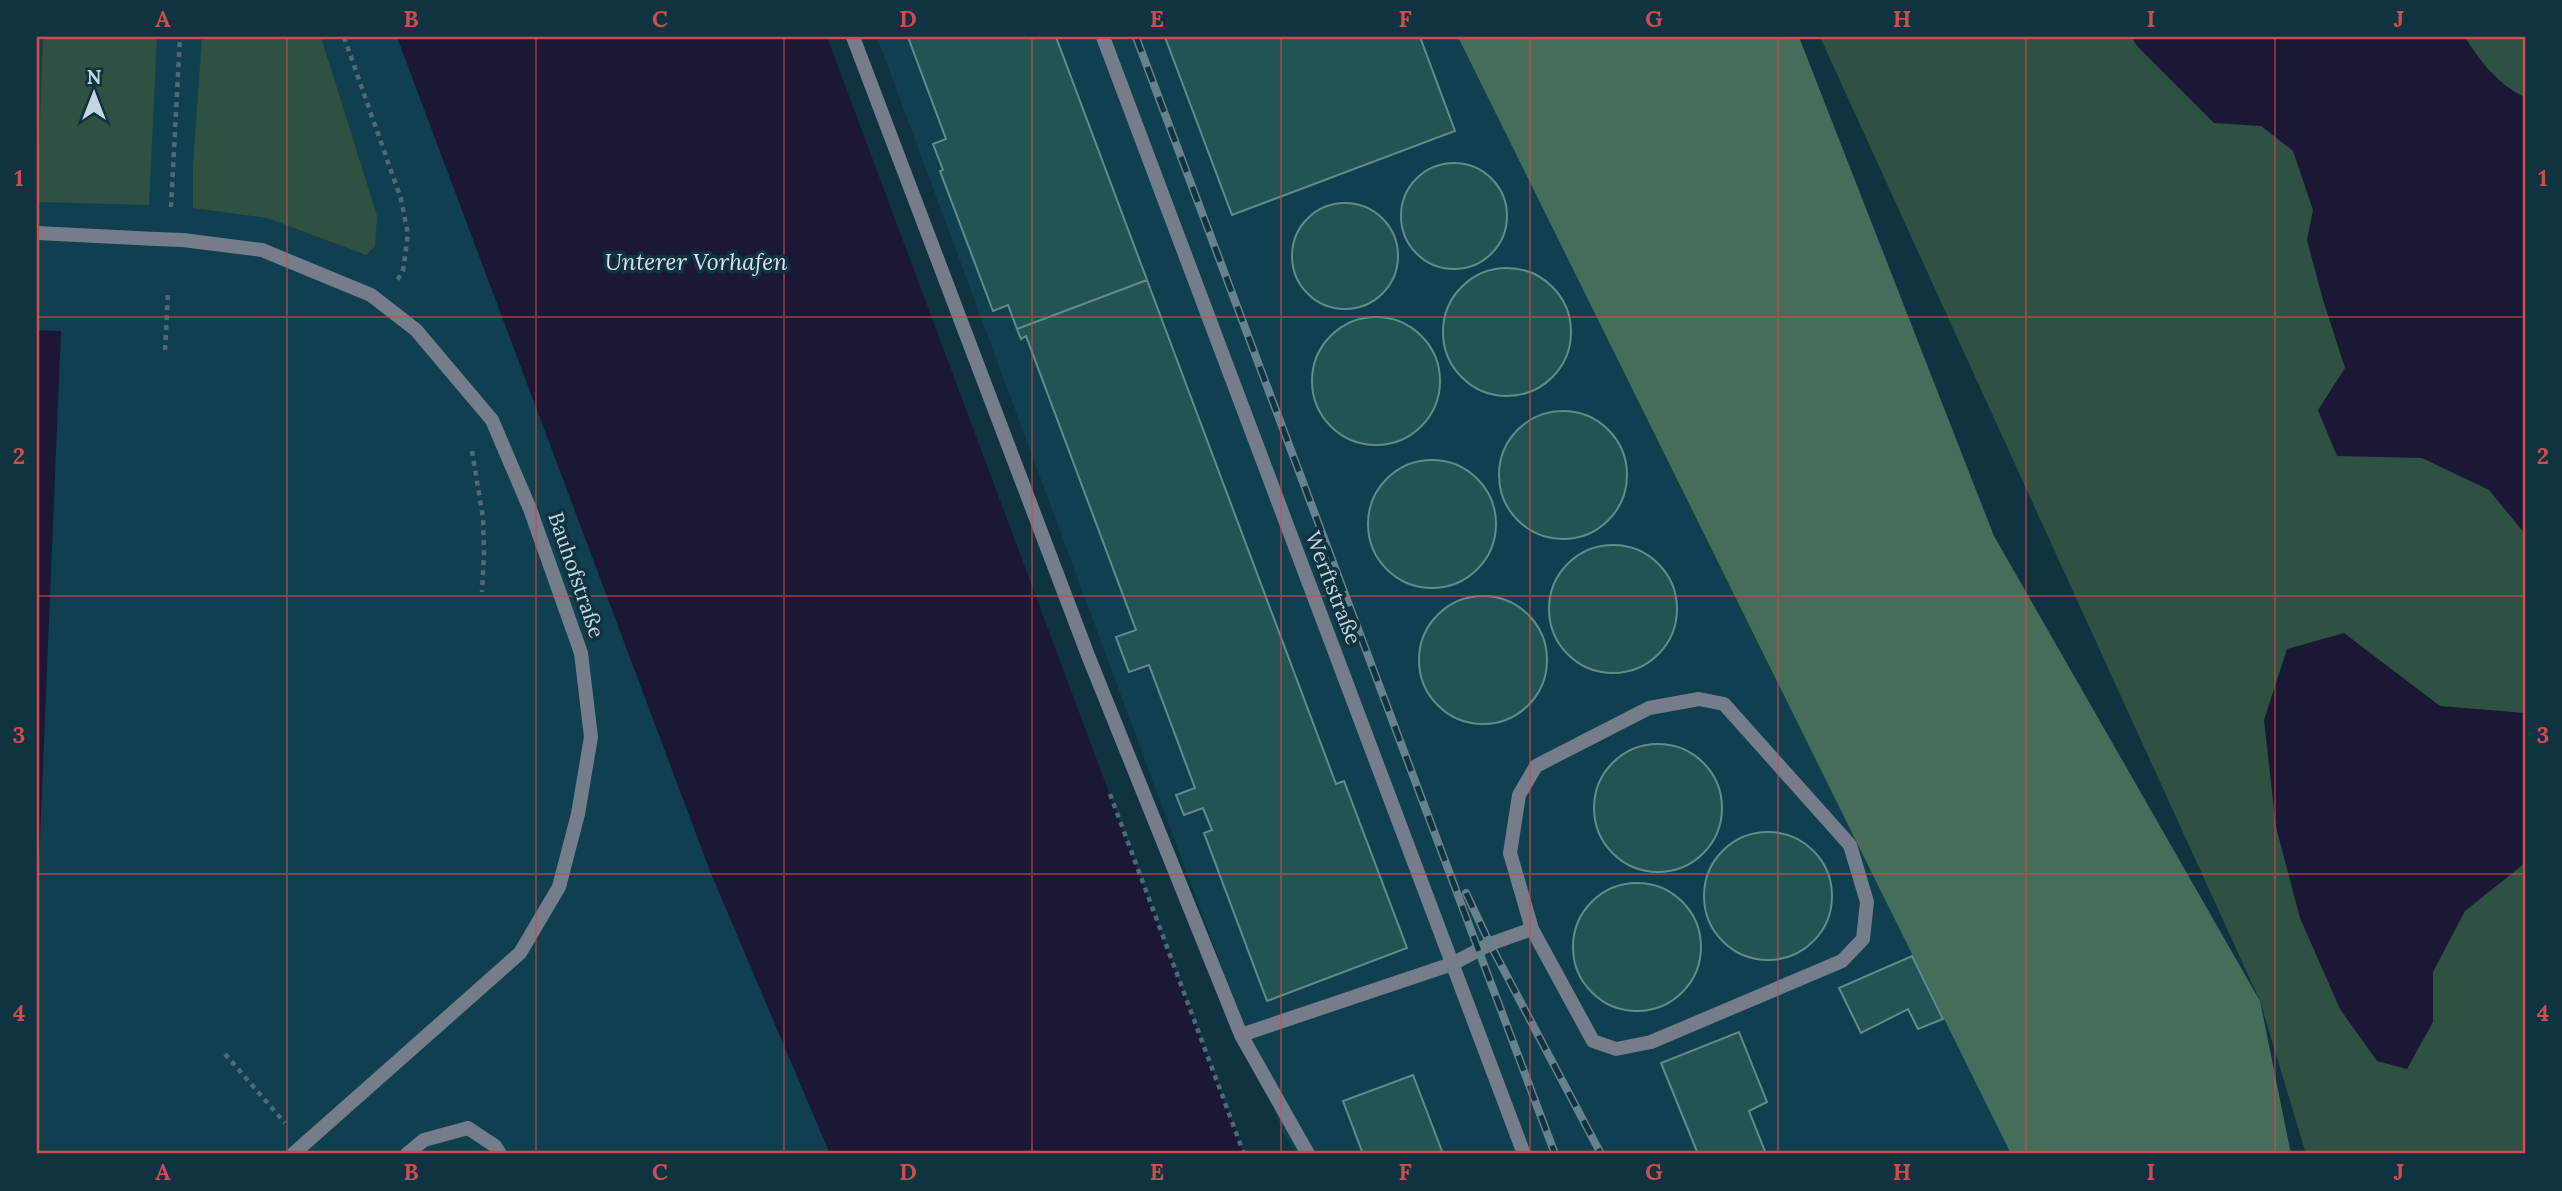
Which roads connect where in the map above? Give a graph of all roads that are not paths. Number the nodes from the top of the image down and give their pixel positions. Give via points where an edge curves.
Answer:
1 (853, 37) edge
2 (1103, 37) edge
3 (37, 233) edge
4 (1532, 929) junction
5 (1452, 964) junction
6 (1241, 1035) junction
7 (293, 1154) edge
8 (407, 1154) edge
9 (500, 1154) edge
10 (1308, 1154) edge
11 (1524, 1154) edge

1 - 6 street via 1089,658
2 - 5 street, Werftstraße
3 - 7 street, Bauhofstraße, bridge via 183,240 262,250 383,304 416,330 492,420 530,509 581,653 592,737 559,887 520,953
4 - 4 street via 1593,1041 1616,1049 1651,1042 1842,961 1863,939 1867,902 1850,845 1724,705 1699,699 1650,708 1536,766 1519,795 1510,853
4 - 5 street
5 - 6 street
5 - 11 street, Werftstraße
6 - 10 street
8 - 9 street via 424,1140 468,1128

